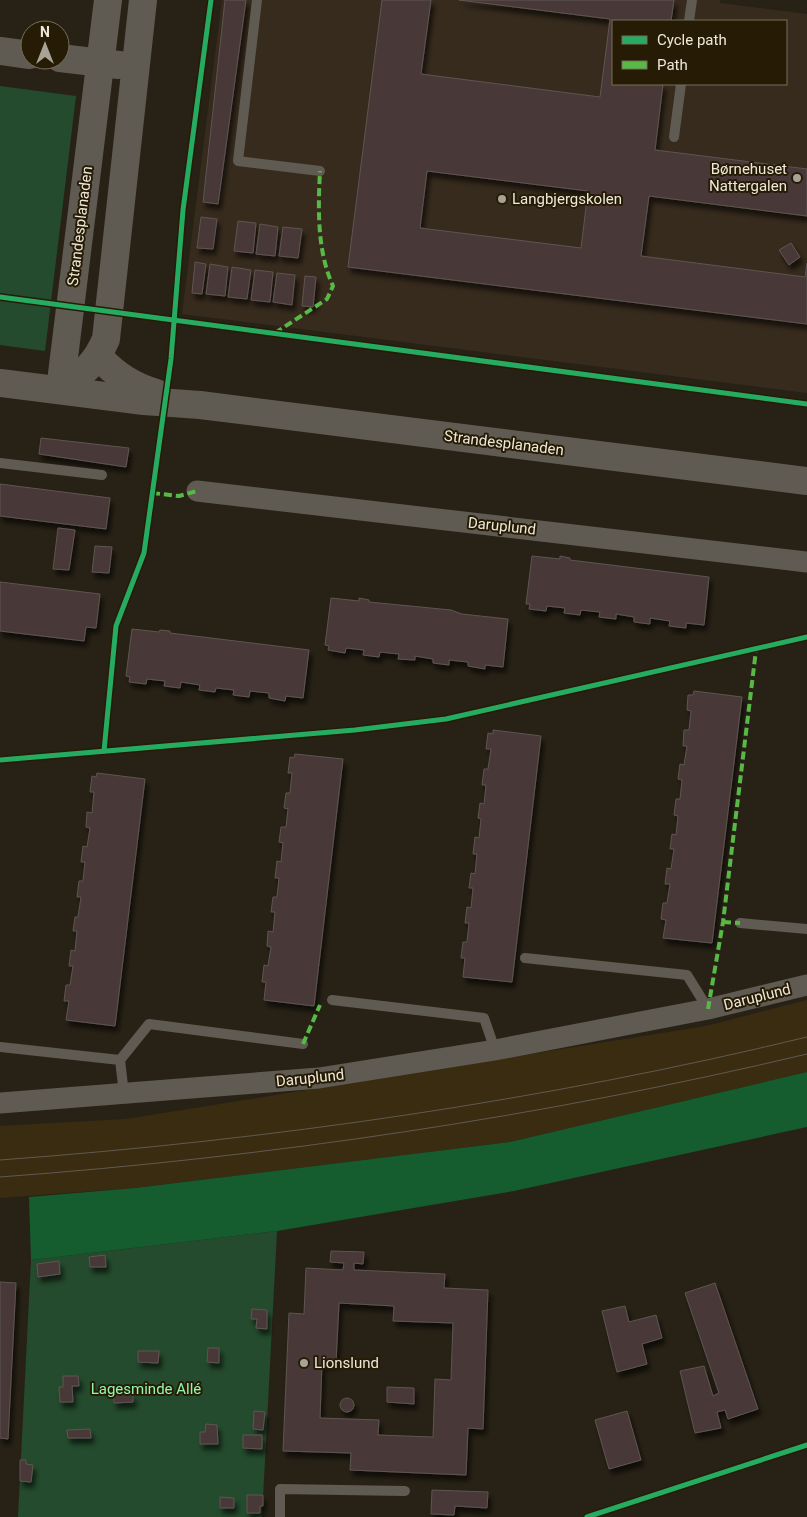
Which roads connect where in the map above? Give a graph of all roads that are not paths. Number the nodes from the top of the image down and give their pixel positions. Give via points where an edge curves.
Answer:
1 (108, 0) edge
2 (143, 0) edge
3 (257, 0) edge
4 (692, 0) edge
5 (689, 20) edge
6 (0, 52) edge
7 (20, 54) edge
8 (70, 59) edge
9 (100, 63) junction
10 (135, 67) junction
11 (681, 85) edge
12 (674, 137) dead end
13 (320, 171) dead end
14 (98, 358) junction
15 (0, 383) edge
16 (60, 390) junction
17 (200, 405) junction
18 (0, 463) edge
19 (102, 475) dead end
20 (807, 481) edge
21 (197, 491) dead end
22 (807, 562) edge
23 (740, 923) dead end
24 (807, 929) edge
25 (525, 958) dead end
26 (807, 985) edge
27 (332, 1000) dead end
28 (708, 1009) junction
29 (304, 1044) dead end
30 (0, 1048) edge
31 (495, 1050) junction
32 (120, 1060) junction
33 (124, 1094) junction
34 (0, 1103) edge
35 (405, 1491) dead end
36 (280, 1517) edge

1 - 9 street, Strandesplanaden
2 - 10 street
3 - 13 lane via 238,161
4 - 5 lane
6 - 7 street
8 - 9 street
9 - 10 street
9 - 16 street, Strandesplanaden
10 - 14 street via 106,339
11 - 12 lane
14 - 16 street
14 - 17 street, Strandesplanaden via 138,388
15 - 16 street, Strandesplanaden
16 - 17 street, Strandesplanaden
17 - 20 street, Strandesplanaden
18 - 19 lane
21 - 22 street, Daruplund
23 - 24 lane
25 - 28 lane, Daruplund via 687,975
26 - 28 street, Daruplund
27 - 31 lane via 484,1018
28 - 31 street, Daruplund
29 - 32 lane via 149,1024
30 - 32 lane
31 - 33 street, Daruplund via 319,1078
32 - 33 lane
33 - 34 street, Daruplund
35 - 36 lane via 280,1489

